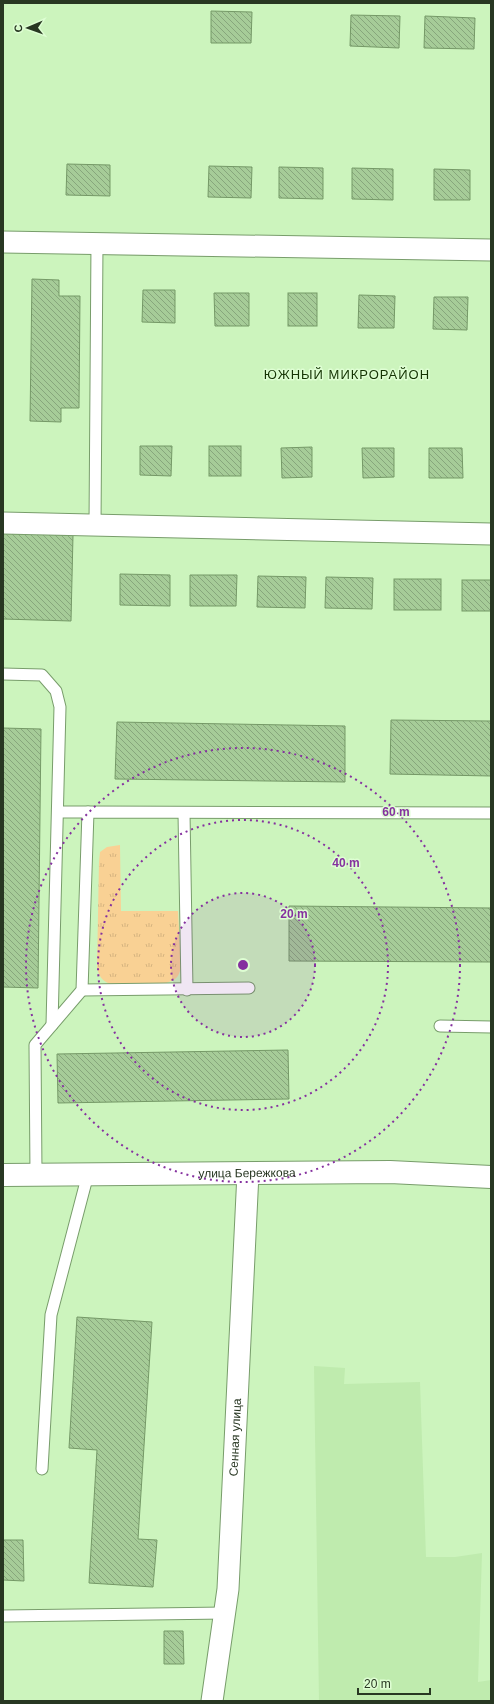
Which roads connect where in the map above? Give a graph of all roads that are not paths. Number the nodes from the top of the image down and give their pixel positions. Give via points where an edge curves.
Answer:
1 (3, 242) edge
2 (97, 243) junction
3 (491, 250) edge
4 (3, 523) edge
5 (95, 525) junction
6 (491, 534) edge
7 (3, 674) edge
8 (58, 812) junction
9 (88, 812) junction
10 (184, 813) junction
11 (491, 813) edge
12 (249, 988) dead end
13 (82, 990) junction
14 (187, 990) junction
15 (52, 1025) junction
16 (440, 1026) dead end
17 (491, 1026) edge
18 (248, 1173) junction
19 (88, 1174) junction
20 (3, 1175) edge
21 (36, 1175) junction
22 (491, 1177) edge
23 (42, 1469) dead end
24 (225, 1613) junction
25 (3, 1616) edge
26 (212, 1701) edge

1 - 2 street
2 - 3 street
2 - 5 lane
4 - 5 street
5 - 6 street
7 - 8 lane via 42,675 56,691 60,707
8 - 9 lane
8 - 15 lane
9 - 10 lane
9 - 13 lane
10 - 11 lane
10 - 14 lane
12 - 14 lane
13 - 14 lane
13 - 15 lane
15 - 21 lane via 35,1045
16 - 17 lane
18 - 19 street, улица Бережкова
18 - 22 street, улица Бережкова via 390,1172
18 - 24 street, Сенная улица
19 - 21 street, улица Бережкова
19 - 23 lane via 51,1315
20 - 21 street, улица Бережкова
24 - 25 lane
24 - 26 street, Сенная улица

